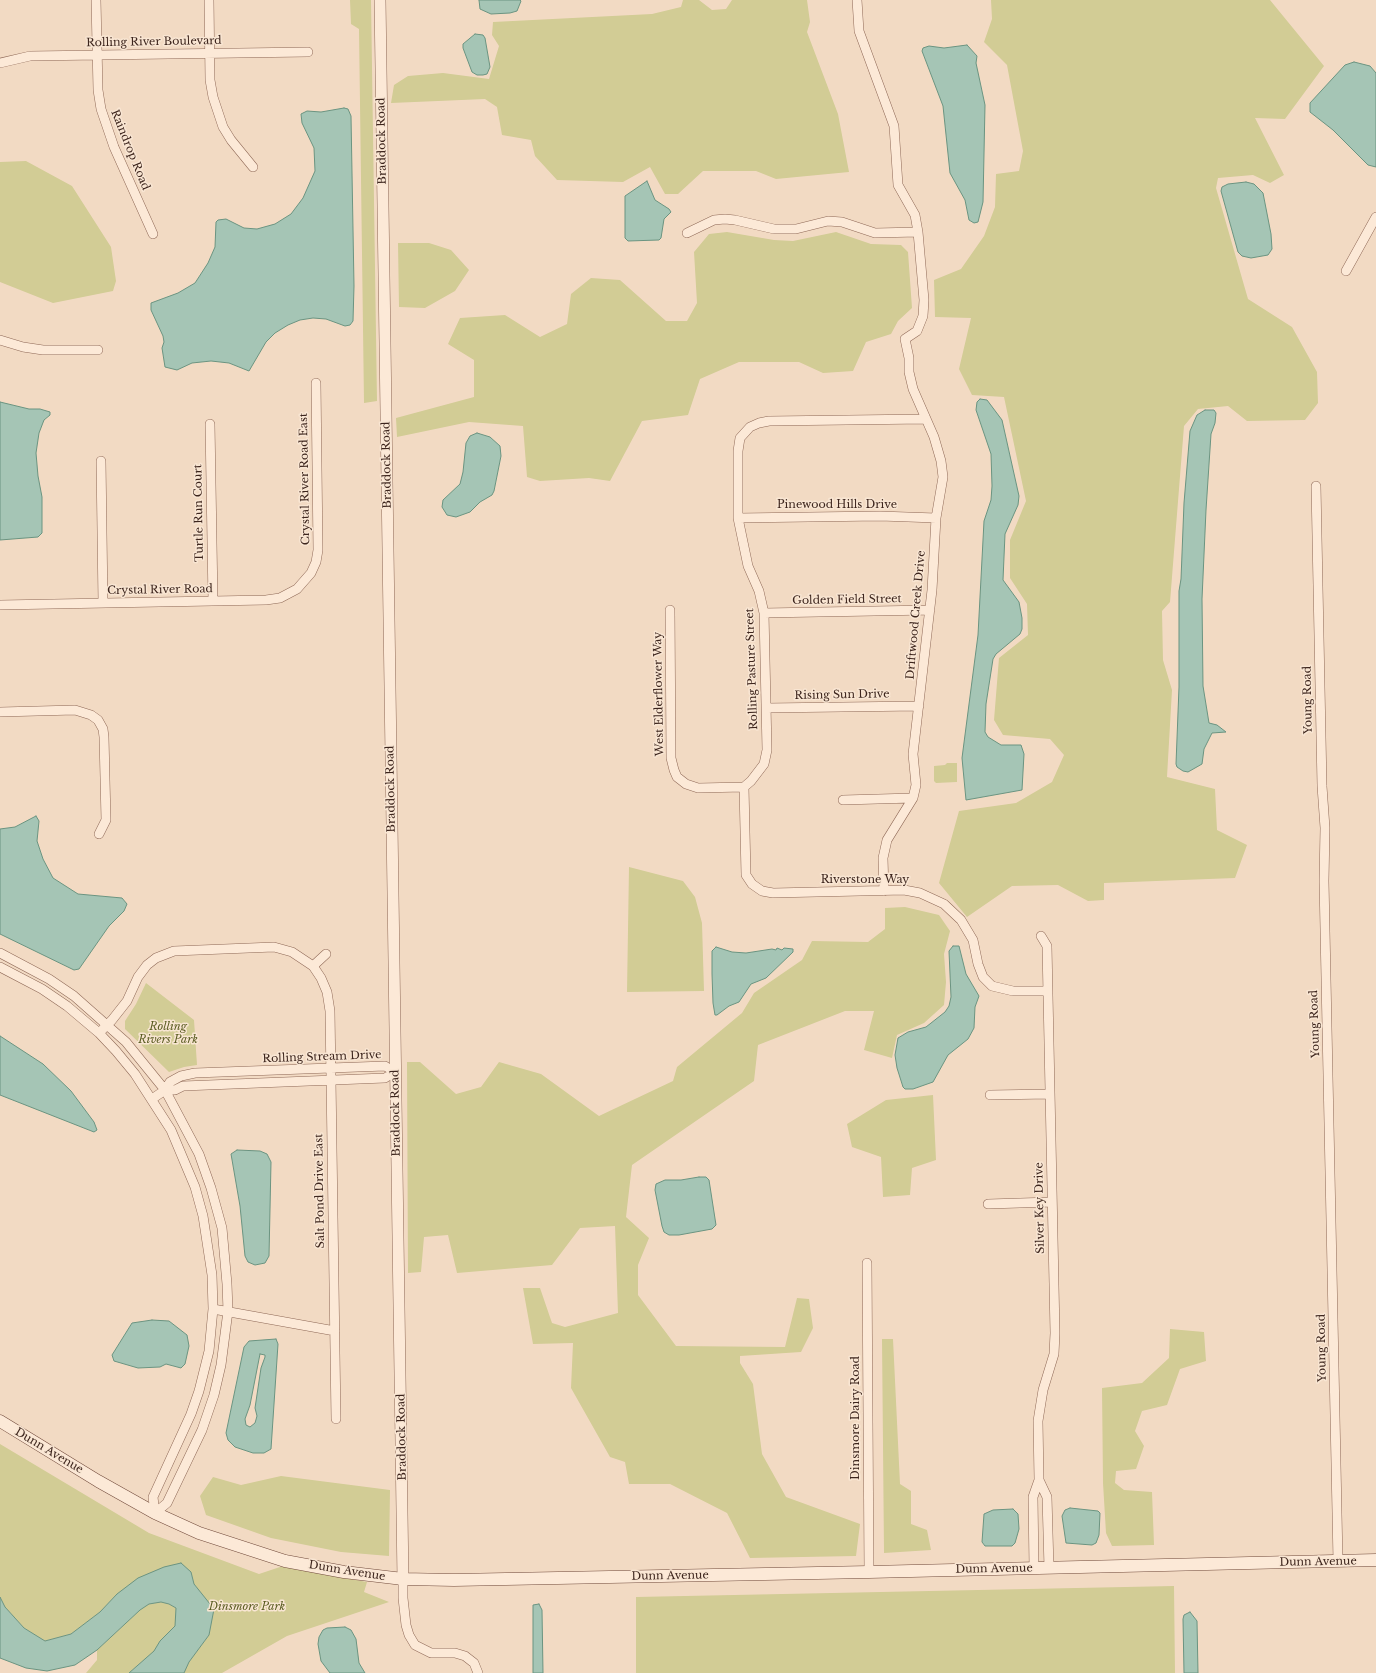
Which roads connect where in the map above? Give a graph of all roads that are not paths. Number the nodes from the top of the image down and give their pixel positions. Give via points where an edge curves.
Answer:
1 (96, 0) edge
2 (209, 0) edge
3 (380, 0) edge
4 (857, 0) edge
5 (308, 52) dead end
6 (210, 53) junction
7 (96, 55) junction
8 (0, 63) edge
9 (253, 167) dead end
10 (1376, 218) edge
11 (918, 232) junction
12 (687, 233) dead end
13 (153, 234) dead end
14 (1346, 271) dead end
15 (0, 340) edge
16 (98, 350) dead end
17 (316, 383) dead end
18 (926, 419) junction
19 (210, 424) dead end
20 (101, 461) dead end
21 (1316, 486) dead end
22 (738, 518) junction
23 (936, 518) junction
24 (311, 573) joint
25 (212, 601) junction
26 (103, 603) junction
27 (0, 605) edge
28 (670, 610) dead end
29 (930, 610) junction
30 (764, 613) junction
31 (919, 706) junction
32 (766, 708) junction
33 (0, 712) edge
34 (744, 787) junction
35 (913, 798) junction
36 (843, 800) dead end
37 (99, 834) dead end
38 (884, 891) junction
39 (1041, 936) dead end
40 (0, 953) edge
41 (326, 954) dead end
42 (313, 966) junction
43 (0, 967) edge
44 (1048, 990) junction
45 (108, 1024) junction
46 (98, 1033) junction
47 (330, 1068) junction
48 (395, 1072) junction
49 (330, 1080) junction
50 (165, 1090) junction
51 (990, 1094) dead end
52 (1050, 1094) junction
53 (152, 1099) junction
54 (1052, 1202) junction
55 (988, 1204) dead end
56 (867, 1263) dead end
57 (213, 1308) junction
58 (228, 1311) junction
59 (335, 1331) junction
60 (336, 1419) dead end
61 (0, 1421) edge
62 (1039, 1480) junction
63 (155, 1513) junction
64 (1376, 1560) edge
65 (1338, 1561) junction
66 (1034, 1568) junction
67 (1050, 1568) junction
68 (869, 1572) junction
69 (404, 1579) junction
70 (478, 1673) edge

1 - 7 street, Raindrop Road
2 - 6 street
3 - 48 street, Braddock Road
4 - 11 street via 859,31 894,126 898,185 915,215
5 - 6 street, Rolling River Boulevard
6 - 7 street, Rolling River Boulevard
6 - 9 street via 210,80 218,113 231,140
7 - 8 street, Rolling River Boulevard via 30,56
7 - 13 street, Raindrop Road via 98,90 106,126
10 - 14 street
11 - 12 street via 875,233 853,224 835,222 796,229 774,229 725,219 714,220
11 - 18 street, Driftwood Creek Drive via 923,316 917,331 905,339 913,389
15 - 16 street via 43,350
17 - 24 street, Crystal River Road East via 318,550
18 - 22 street, Rolling Pasture Street via 769,421 748,424 740,438 738,451
18 - 23 street, Driftwood Creek Drive via 934,437 943,477
19 - 25 street, Turtle Run Court
20 - 26 street
21 - 65 street, Young Road
22 - 23 street, Pinewood Hills Drive
22 - 30 street, Rolling Pasture Street via 748,566 759,591
23 - 29 street, Driftwood Creek Drive
24 - 25 street, Crystal River Road via 297,589 280,598
25 - 26 street, Crystal River Road
26 - 27 street, Crystal River Road
28 - 34 street, West Elderflower Way via 671,758 674,779 698,788
29 - 30 street, Golden Field Street
29 - 31 street, Driftwood Creek Drive
30 - 32 street, Rolling Pasture Street
31 - 32 street, Rising Sun Drive
31 - 35 street, Driftwood Creek Drive via 913,754 916,786
32 - 34 street, Rolling Pasture Street via 767,750 764,764 752,781
33 - 37 street via 75,710 98,720 104,737 106,820
34 - 38 street, Riverstone Way via 744,864 748,886 773,893
35 - 36 street
35 - 38 street, Driftwood Creek Drive via 887,840
38 - 44 street, Riverstone Way via 904,890 920,893 944,904 961,920 973,940 978,964 983,976 992,986 1013,991
39 - 44 street, Silver Key Drive via 1047,946
40 - 45 street via 49,979
41 - 42 street
42 - 45 street via 292,952 274,947 174,951 156,958 147,965 138,977 127,1001
42 - 47 street, Salt Pond Drive East via 327,992 330,1011
43 - 46 street via 42,989
44 - 52 street, Silver Key Drive
45 - 46 street
45 - 50 street via 145,1063
46 - 53 street via 135,1074
47 - 48 street, Rolling Stream Drive via 385,1066
47 - 49 street, Salt Pond Drive East
47 - 50 street, Rolling Stream Drive via 195,1073 180,1076 170,1082
48 - 49 street, Rolling Stream Drive via 385,1078
48 - 69 street, Braddock Road
49 - 50 street, Rolling Stream Drive via 183,1086
49 - 59 street, Salt Pond Drive East
50 - 53 street, Rolling Stream Drive
50 - 58 street via 199,1154 211,1188 222,1228
51 - 52 street
52 - 54 street, Silver Key Drive
53 - 57 street via 171,1130 195,1187 208,1245
54 - 55 street
54 - 62 street, Silver Key Drive via 1054,1354 1043,1390 1038,1421
56 - 68 street, Dinsmore Dairy Road
57 - 58 street
57 - 63 street via 208,1351 199,1391 191,1414 152,1497
58 - 59 street
58 - 63 street via 221,1366 204,1423 166,1503
59 - 60 street, Salt Pond Drive East
61 - 63 main road, Dunn Avenue
62 - 66 street, Silver Key Drive via 1033,1496
62 - 67 street, Silver Key Drive via 1047,1497
63 - 69 main road, Dunn Avenue via 199,1533 284,1561
64 - 65 main road, Dunn Avenue
65 - 67 main road, Dunn Avenue
66 - 67 main road, Dunn Avenue
66 - 68 main road, Dunn Avenue
68 - 69 main road, Dunn Avenue
69 - 70 street via 406,1625 415,1645 431,1653 455,1653 465,1656 474,1663

